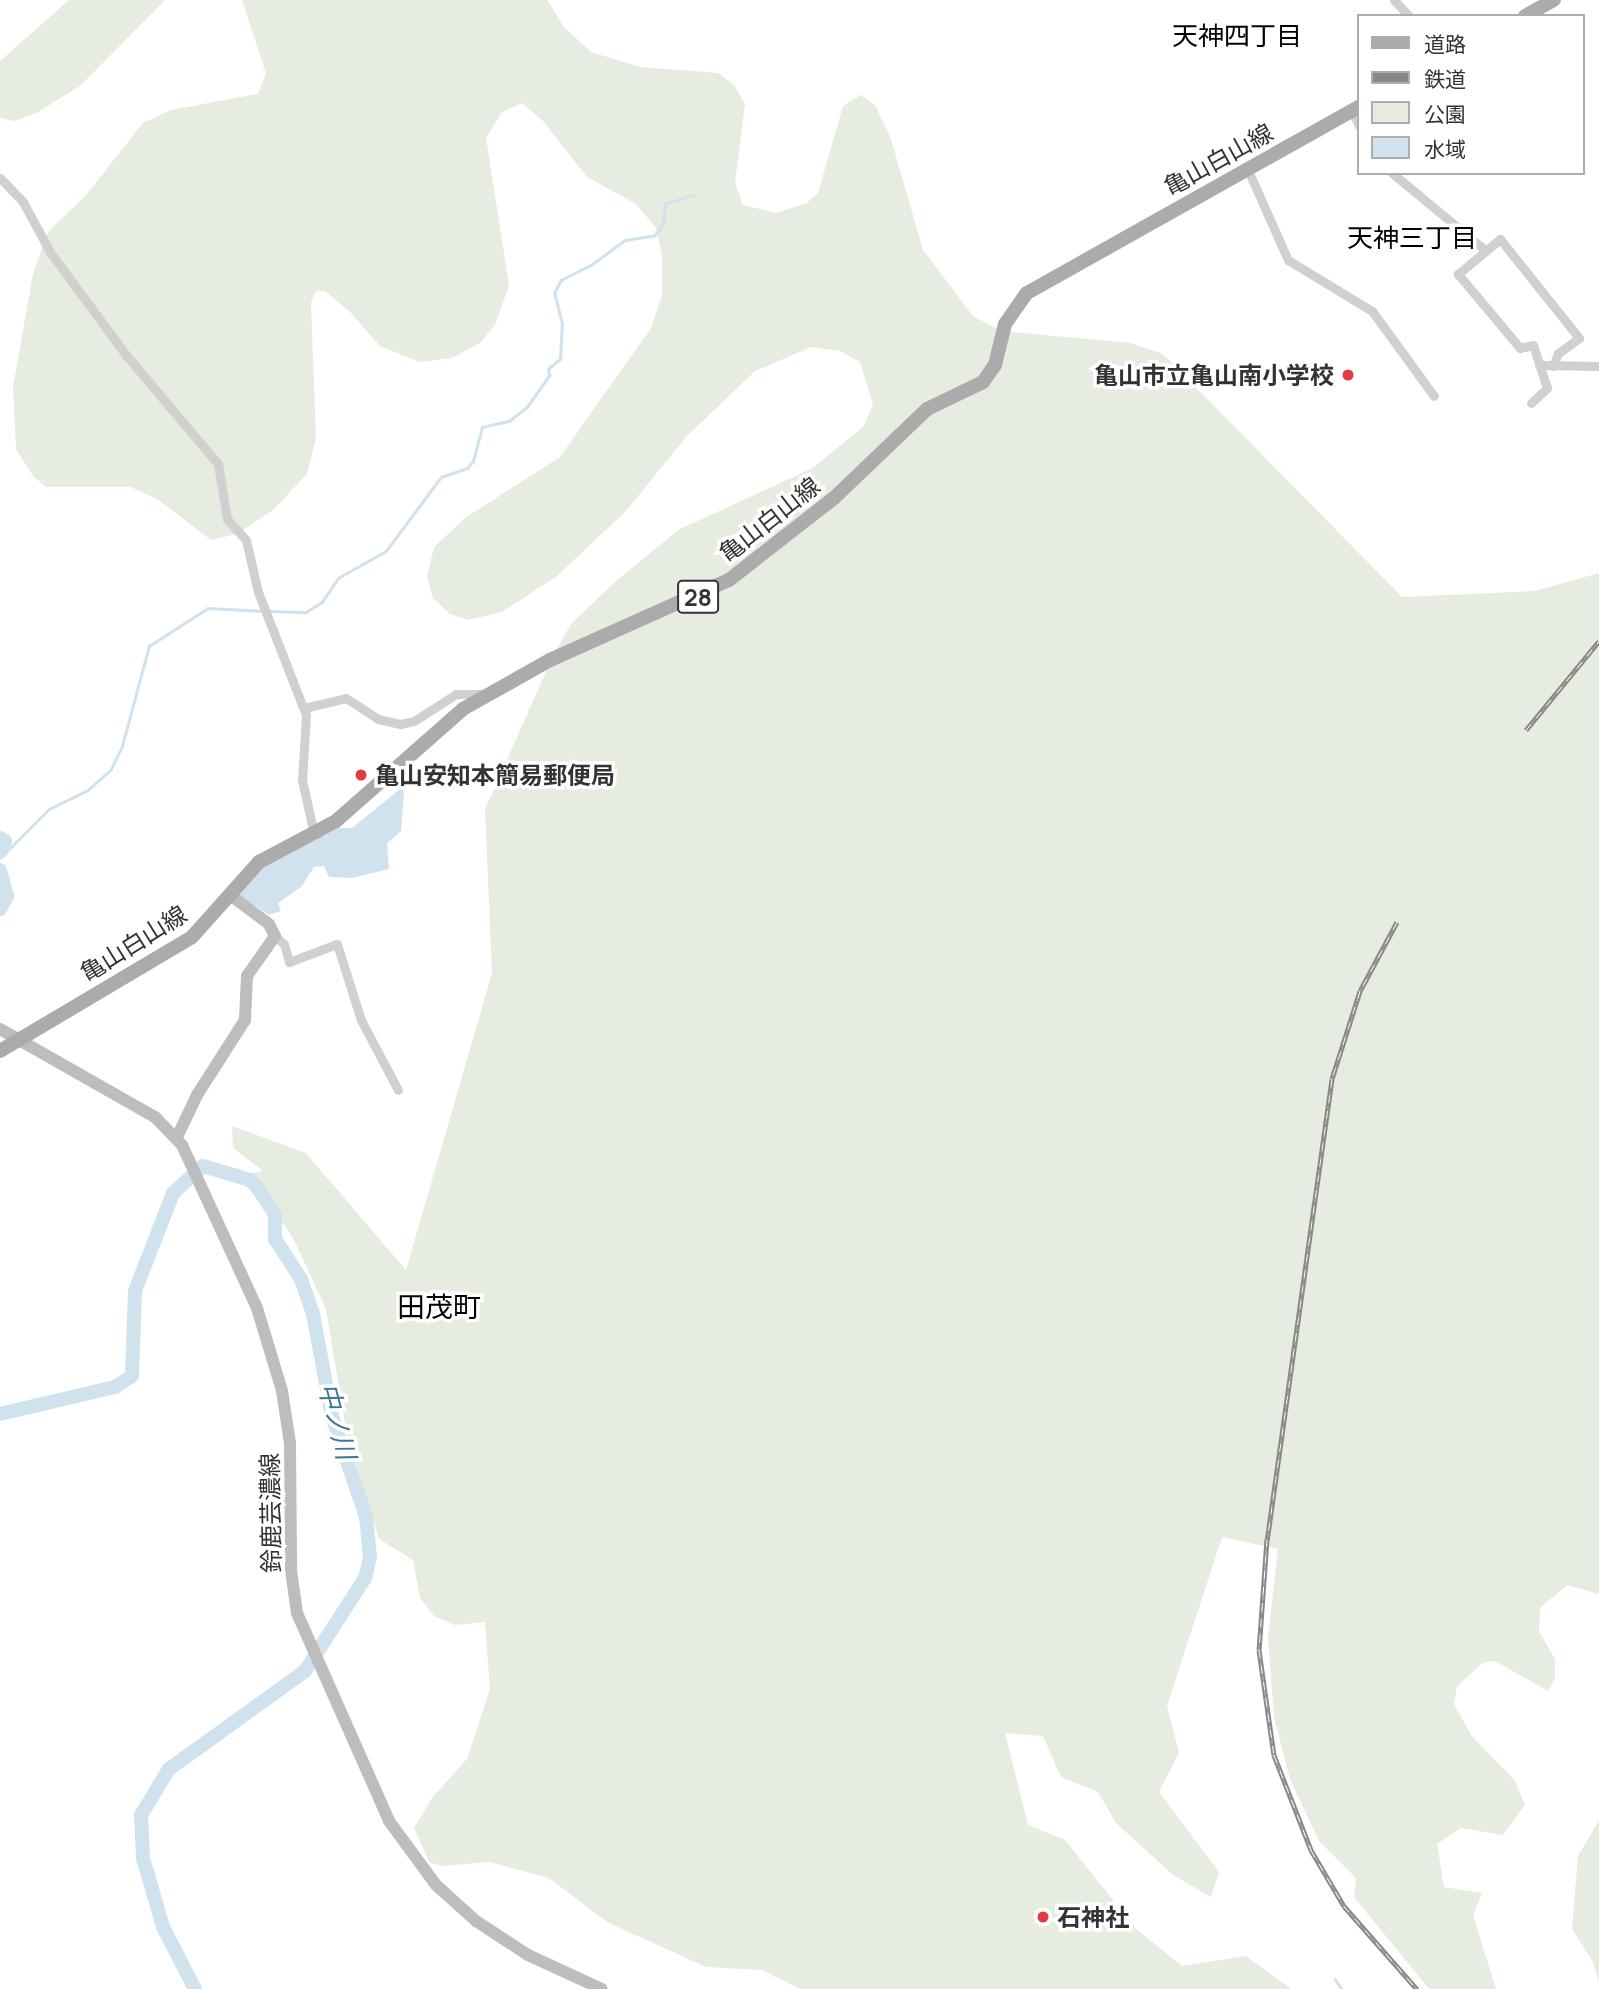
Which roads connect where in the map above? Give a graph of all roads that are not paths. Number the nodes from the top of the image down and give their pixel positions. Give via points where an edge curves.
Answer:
1 (1394, 0) edge
2 (1554, 0) edge
3 (1407, 14) edge
4 (1529, 14) edge
5 (1356, 109) edge
6 (1247, 168) junction
7 (1394, 175) edge
8 (0, 178) edge
9 (1485, 250) junction
10 (1539, 365) junction
11 (1553, 366) junction
12 (1599, 366) edge
13 (1434, 396) dead end
14 (1531, 403) dead end
15 (490, 694) junction
16 (304, 708) junction
17 (318, 834) junction
18 (230, 895) junction
19 (275, 936) junction
20 (0, 1029) edge
21 (19, 1040) junction
22 (0, 1051) edge
23 (398, 1090) dead end
24 (177, 1137) junction
25 (602, 1989) edge

1 - 3 street
2 - 4 main road
5 - 6 main road, 亀山白山線 / 28
6 - 13 street via 1288,260 1373,312
6 - 15 main road, 亀山白山線 / 28 via 1027,293 1005,324 995,365 983,382 927,409 834,498 729,580 550,660
7 - 9 street
8 - 16 street via 23,202 50,252 126,355 215,458 227,519 246,540 281,657
9 - 10 street via 1458,274 1520,348 1533,345
9 - 11 street via 1500,239 1578,338 1558,353
10 - 11 street
10 - 14 street via 1547,388
11 - 12 street
15 - 16 street via 456,694 414,721 400,724 378,719 346,698
15 - 17 main road, 亀山白山線 / 28 via 463,709
16 - 17 street via 308,731 302,780
17 - 18 main road, 亀山白山線 / 28 via 259,862
18 - 19 main road via 269,924
18 - 21 main road, 亀山白山線 / 28 via 192,937
19 - 23 street via 284,944 289,962 337,944 361,1020
19 - 24 main road via 247,976 243,1026 197,1095
20 - 21 main road, 鈴鹿芸濃線
21 - 22 main road, 亀山白山線 / 28
21 - 24 main road, 鈴鹿芸濃線 via 144,1110
24 - 25 main road, 鈴鹿芸濃線 via 257,1308 282,1391 290,1443 290,1570 298,1613 389,1821 436,1885 476,1921 528,1955

